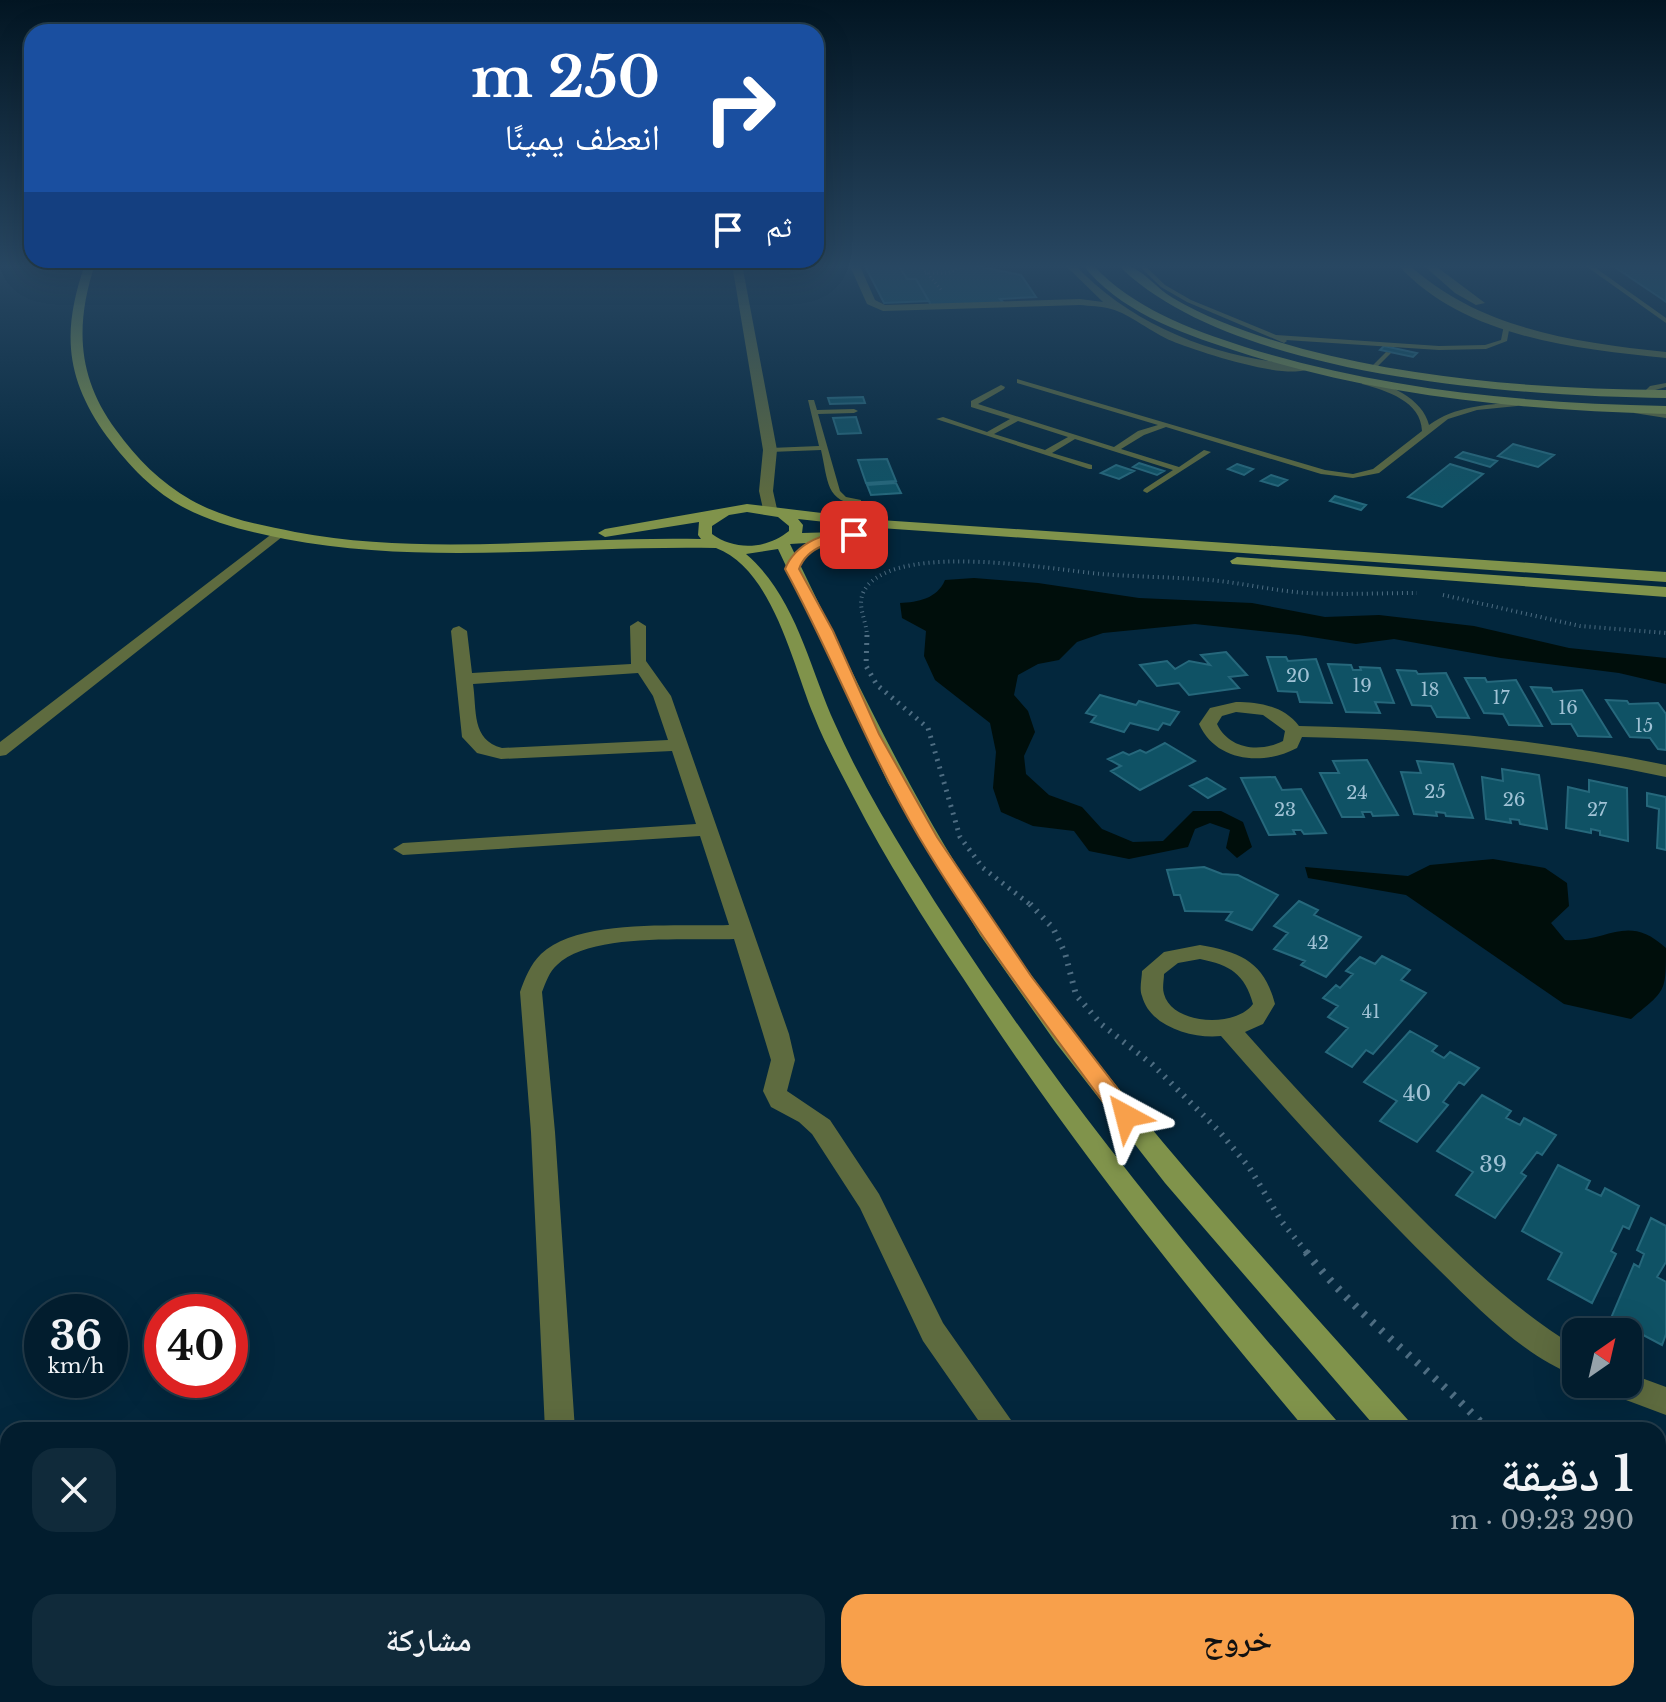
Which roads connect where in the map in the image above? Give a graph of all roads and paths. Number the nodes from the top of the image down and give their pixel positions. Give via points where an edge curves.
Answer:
1 (73, 343) edge
2 (751, 343) edge
3 (1222, 343) edge
4 (1277, 343) edge
5 (1284, 343) edge
6 (1365, 343) edge
7 (1497, 343) edge
8 (1586, 343) edge
9 (1288, 347) junction
10 (1388, 353) dead end
11 (1666, 355) edge
12 (1374, 367) junction
13 (1020, 381) dead end
14 (1362, 381) junction
15 (1666, 385) edge
16 (1001, 387) dead end
17 (1646, 394) junction
18 (1666, 394) edge
19 (811, 402) dead end
20 (1517, 404) junction
21 (854, 411) dead end
22 (815, 412) junction
23 (1666, 413) edge
24 (940, 419) dead end
25 (1016, 419) junction
26 (1165, 425) junction
27 (1426, 432) junction
28 (988, 434) junction
29 (1073, 437) junction
30 (824, 448) junction
31 (770, 450) junction
32 (1114, 450) junction
33 (1207, 452) dead end
34 (1046, 453) junction
35 (1089, 467) dead end
36 (1180, 470) junction
37 (1147, 491) dead end
38 (858, 502) dead end
39 (776, 511) junction
40 (716, 515) junction
41 (277, 534) junction
42 (838, 535) junction
43 (786, 541) junction
44 (723, 546) junction
45 (479, 547) junction
46 (792, 569) junction
47 (1666, 577) edge
48 (1666, 592) edge
49 (638, 626) dead end
50 (459, 631) dead end
51 (1666, 633) edge
52 (641, 668) junction
53 (464, 679) junction
54 (1294, 731) dead end
55 (679, 745) junction
56 (1, 749) edge
57 (1666, 771) edge
58 (707, 829) junction
59 (403, 849) dead end
60 (741, 932) junction
61 (1229, 1030) junction
62 (1562, 1354) edge
63 (1642, 1392) edge
64 (1666, 1401) edge
65 (560, 1422) edge
66 (997, 1422) edge
67 (1318, 1422) edge
68 (1390, 1422) edge
69 (1481, 1422) edge

1 - 41 street via 84,386 132,459 176,497 224,519
2 - 31 street
3 - 14 street
4 - 9 street
5 - 9 lane
6 - 7 lane via 1427,348
8 - 11 street
9 - 12 street
10 - 12 lane
12 - 17 street via 1507,387
13 - 26 lane
14 - 20 street
14 - 27 lane via 1410,403 1425,418
15 - 17 lane
16 - 25 lane via 974,405
17 - 18 street
19 - 22 lane
20 - 23 street
20 - 27 lane via 1454,413
21 - 22 lane
22 - 30 lane
24 - 28 lane
25 - 28 lane
25 - 29 lane
26 - 27 lane via 1353,476 1376,471
26 - 32 lane
28 - 34 lane
29 - 32 lane
29 - 34 lane
30 - 31 lane
30 - 38 lane via 838,496
31 - 39 street via 766,491
32 - 36 lane
33 - 36 lane
34 - 35 lane
36 - 37 lane
39 - 40 street via 735,509
39 - 43 street via 796,525
39 - 47 street via 880,524
40 - 44 street via 704,530
40 - 45 street
41 - 45 street via 383,548
41 - 56 street
42 - 43 street
42 - 46 street via 802,553
42 - 48 street
43 - 44 street via 756,549
43 - 46 street
44 - 45 street via 648,542
44 - 67 street via 756,570 775,597 853,779 984,994 1098,1154
46 - 68 street via 897,783 1024,981 1174,1176
49 - 52 street
50 - 53 street
51 - 69 path via 1580,626 1440,595 1307,593 998,562 910,566 878,578 861,596 870,676 928,728 960,837 983,868 1053,928 1076,995 1218,1130 1327,1279
52 - 53 street
52 - 55 street via 659,691
53 - 55 street via 473,741 491,752
54 - 57 street via 1456,737
55 - 58 street
58 - 59 street
58 - 60 street
60 - 65 street via 586,940 554,955 534,978
60 - 66 street via 781,1048 775,1091 780,1100 821,1127 870,1202 933,1332
61 - 61 street via 1254,1020 1262,1010 1262,989 1244,968 1200,952 1172,957 1153,971 1151,992 1167,1014 1196,1028
61 - 62 street via 1432,1246 1521,1327
63 - 64 street

